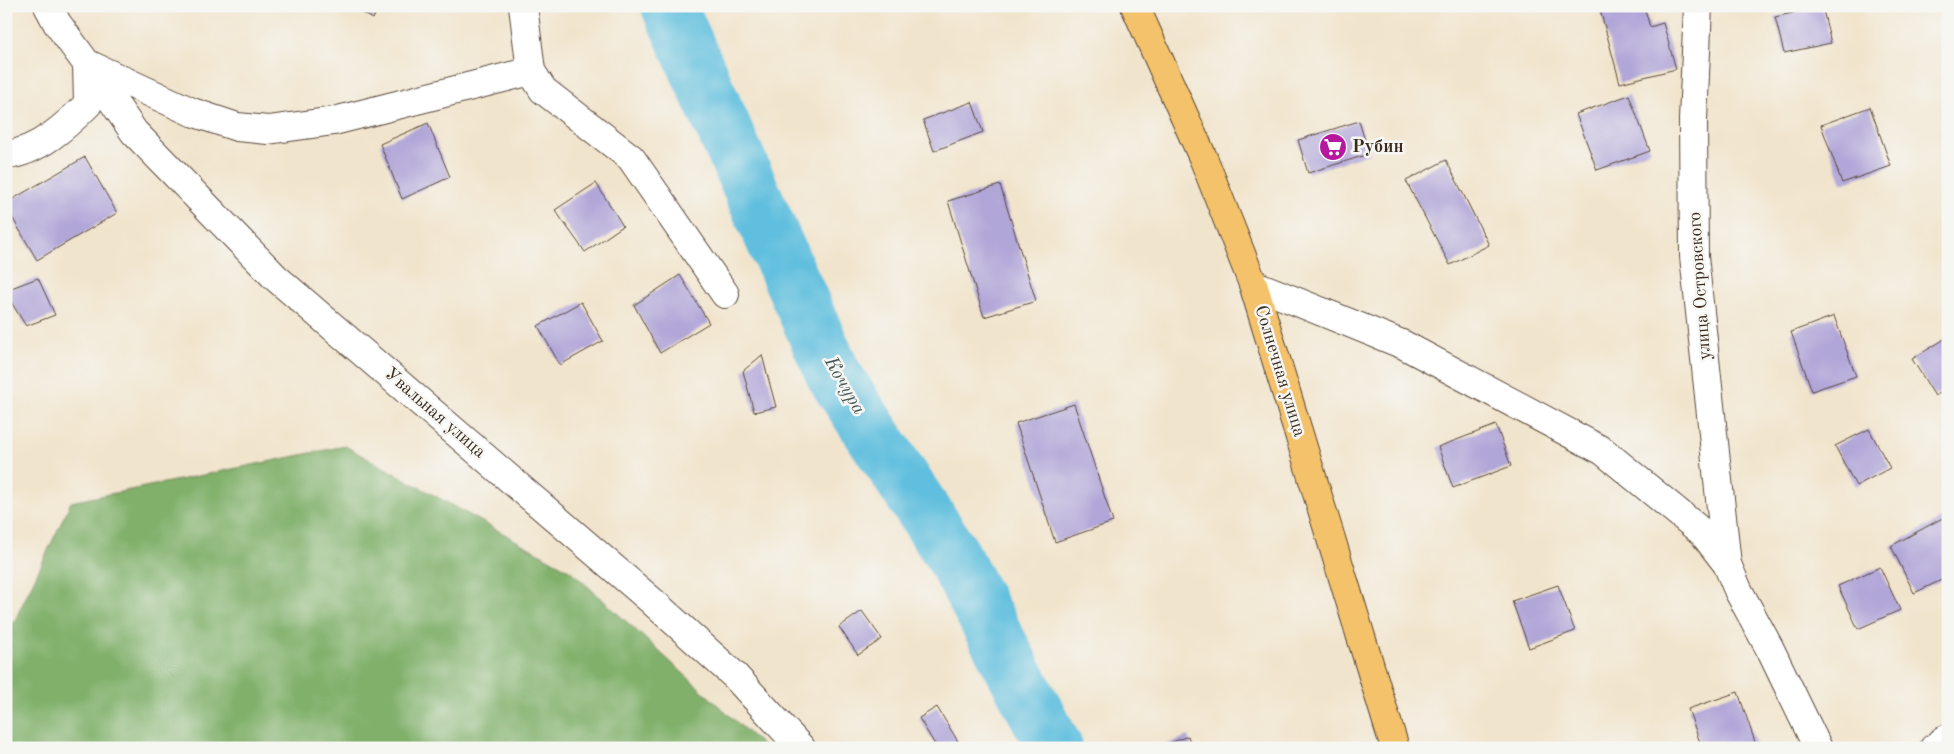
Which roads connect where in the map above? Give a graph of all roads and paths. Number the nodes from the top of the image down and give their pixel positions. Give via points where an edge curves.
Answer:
1 (48, 6) edge
2 (523, 6) edge
3 (1135, 6) edge
4 (1698, 6) edge
5 (86, 64) junction
6 (530, 70) junction
7 (6, 155) edge
8 (1253, 284) junction
9 (725, 294) dead end
10 (1727, 564) junction
11 (1948, 738) edge
12 (801, 748) edge
13 (1395, 748) edge
14 (1818, 748) edge
15 (1934, 748) edge

1 - 5 street, Увальная улица
2 - 6 street
3 - 8 main road, Солнечная улица via 1204,160
4 - 10 street, улица Островского via 1692,120 1694,256
5 - 6 street via 192,112 237,127 268,130 334,121
5 - 7 street via 88,104 61,130 18,154
5 - 12 street, Увальная улица via 134,132 275,277 660,608 735,676
6 - 9 street via 543,90 631,158
8 - 10 street, улица Островского via 1404,345 1603,451 1702,533
8 - 13 main road, Солнечная улица
10 - 14 street, улица Островского
11 - 15 street

